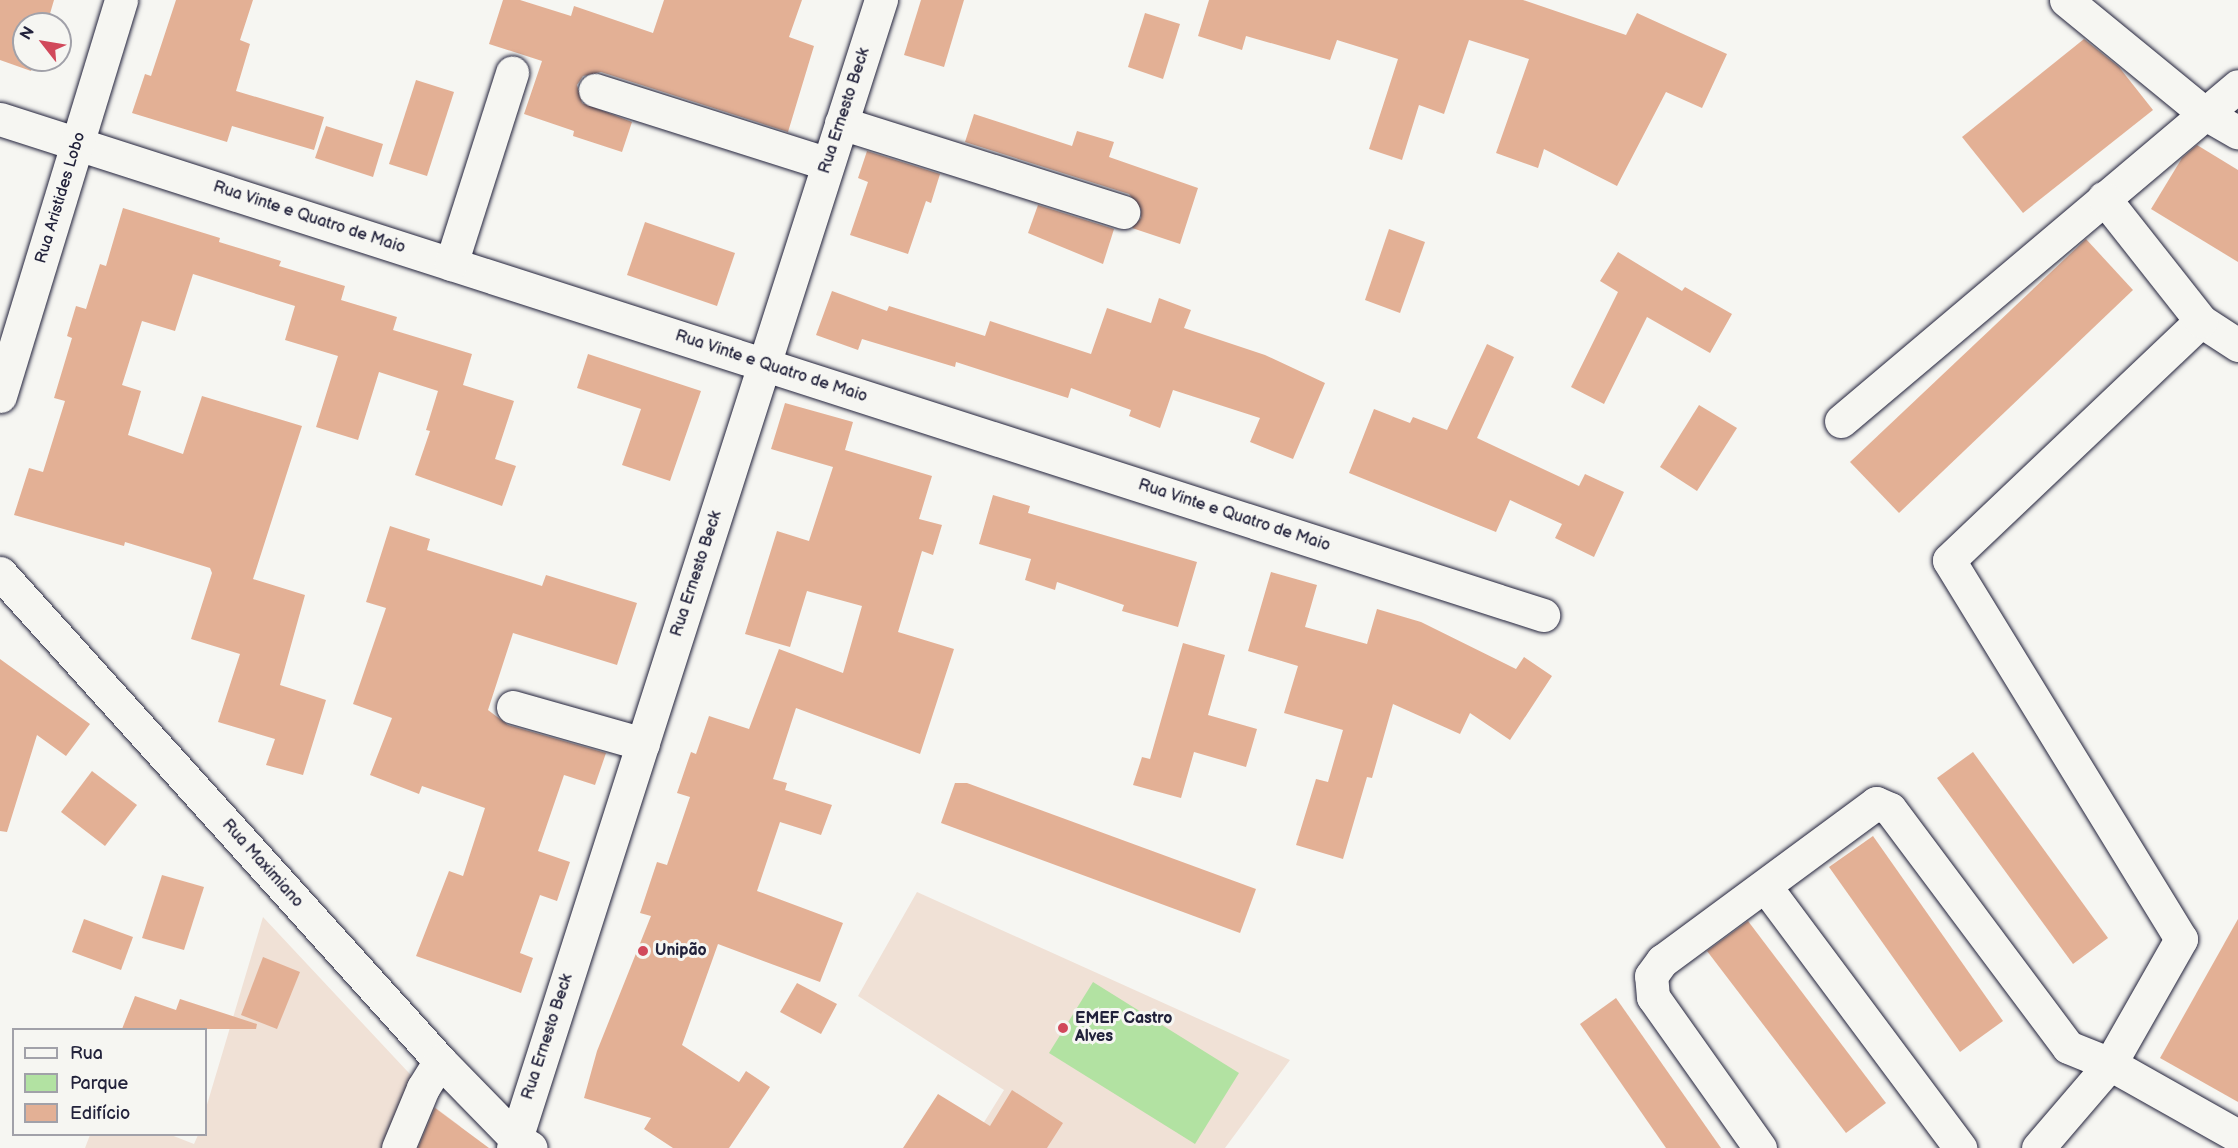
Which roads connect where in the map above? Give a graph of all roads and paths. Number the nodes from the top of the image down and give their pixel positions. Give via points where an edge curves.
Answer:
1 (121, 0) edge
2 (881, 0) edge
3 (2066, 0) edge
4 (512, 73) dead end
5 (2238, 86) edge
6 (595, 90) dead end
7 (2204, 113) junction
8 (0, 119) edge
9 (841, 123) junction
10 (2238, 133) edge
11 (77, 144) junction
12 (828, 164) junction
13 (2104, 198) junction
14 (1123, 212) dead end
15 (451, 264) junction
16 (2201, 321) junction
17 (2238, 345) edge
18 (764, 364) junction
19 (0, 396) edge
20 (1841, 421) dead end
21 (0, 573) edge
22 (1543, 615) dead end
23 (513, 706) dead end
24 (642, 744) junction
25 (1765, 886) junction
26 (440, 1061) junction
27 (2110, 1064) junction
28 (2238, 1136) edge
29 (520, 1145) edge
30 (398, 1148) edge
31 (1760, 1148) edge
32 (1960, 1148) edge
33 (2038, 1148) edge

1 - 11 street, Rua Aristides Lobo
2 - 9 street, Rua Ernesto Beck
3 - 7 street
4 - 15 street
5 - 7 street
6 - 12 street
7 - 10 street
7 - 13 street
8 - 11 street, Rua Vinte e Quatro de Maio
9 - 12 street, Rua Ernesto Beck
9 - 14 street
11 - 15 street, Rua Vinte e Quatro de Maio
11 - 19 street, Rua Aristides Lobo
12 - 18 street, Rua Ernesto Beck
13 - 16 street
13 - 20 street
15 - 18 street, Rua Vinte e Quatro de Maio
16 - 17 street
16 - 27 street via 1949,560 2181,939
18 - 22 street, Rua Vinte e Quatro de Maio
18 - 24 street, Rua Ernesto Beck
21 - 26 street, Rua Maximiano
23 - 24 street
24 - 29 street, Rua Ernesto Beck
25 - 27 street via 1876,803 1890,808 2068,1047
25 - 31 street via 1662,962 1651,976 1653,997
25 - 32 street
26 - 29 street, Rua Maximiano
26 - 30 street via 423,1088
27 - 28 street
27 - 33 street

